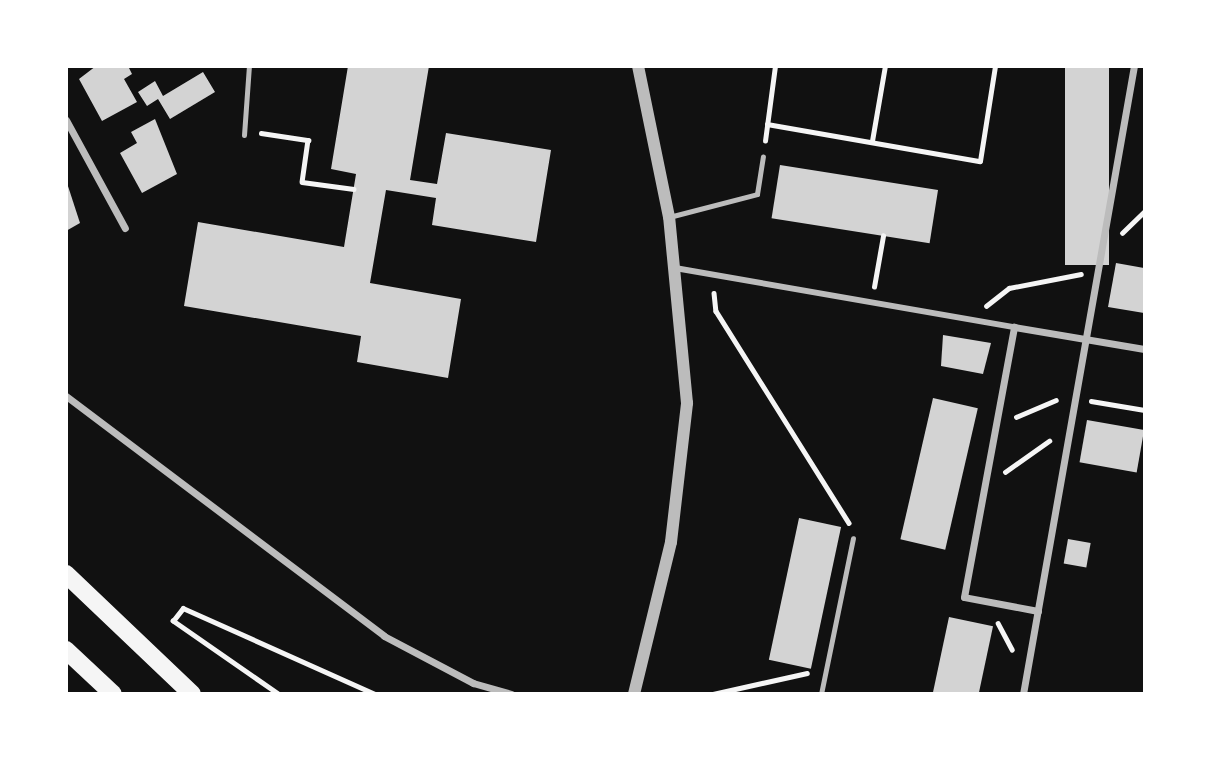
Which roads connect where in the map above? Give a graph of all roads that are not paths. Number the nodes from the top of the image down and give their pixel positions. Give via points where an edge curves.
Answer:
1 (249, 66) edge
2 (638, 66) edge
3 (1134, 66) edge
4 (66, 120) edge
5 (244, 135) dead end
6 (763, 156) dead end
7 (669, 217) junction
8 (125, 228) dead end
9 (675, 268) junction
10 (1014, 327) junction
11 (1086, 339) junction
12 (1144, 349) edge
13 (66, 396) edge
14 (853, 538) road end
15 (66, 574) edge
16 (1038, 611) junction
17 (66, 650) edge
18 (113, 694) edge
19 (192, 694) edge
20 (510, 694) edge
21 (634, 694) edge
22 (821, 694) edge
23 (1023, 694) edge

1 - 5 lane
2 - 7 street
3 - 11 street
4 - 8 street
6 - 7 lane via 757,194
7 - 9 street
9 - 10 street
9 - 21 street via 687,403 684,469
10 - 11 street
10 - 16 street via 964,597
11 - 12 street
11 - 16 street
13 - 20 street via 384,636 473,683
14 - 22 lane
15 - 19 main road
16 - 23 street
17 - 18 main road

